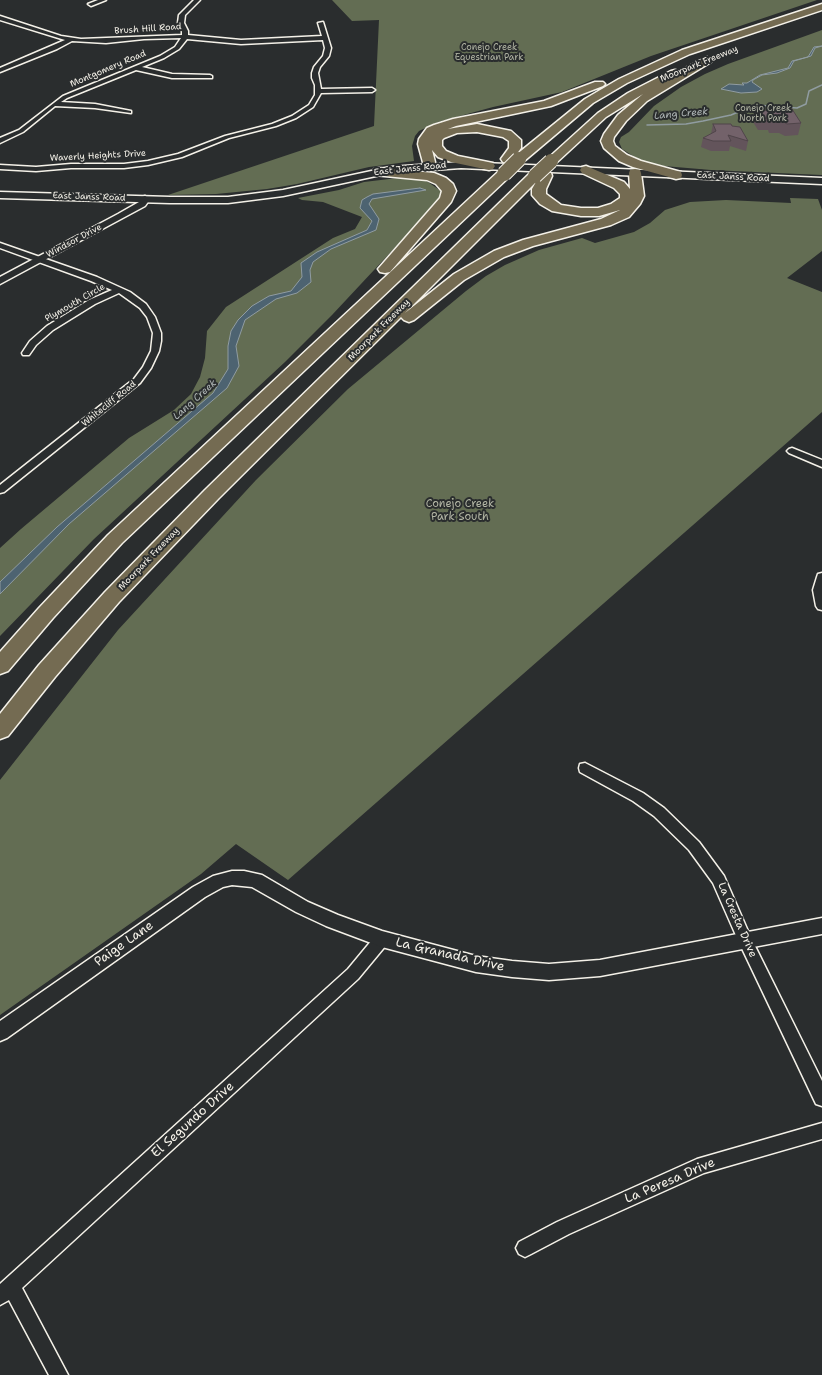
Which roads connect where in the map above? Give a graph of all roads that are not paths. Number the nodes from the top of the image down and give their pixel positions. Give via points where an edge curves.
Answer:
1 (103, 0) edge
2 (197, 0) edge
3 (91, 4) dead end
4 (822, 7) edge
5 (0, 18) edge
6 (16, 23) junction
7 (321, 23) dead end
8 (5, 27) dead end
9 (185, 36) junction
10 (324, 38) junction
11 (70, 40) junction
12 (686, 52) junction
13 (137, 68) junction
14 (0, 70) edge
15 (210, 77) dead end
16 (372, 90) dead end
17 (318, 91) junction
18 (54, 104) junction
19 (129, 112) dead end
20 (0, 141) edge
21 (513, 159) junction
22 (430, 166) junction
23 (0, 167) edge
24 (586, 170) junction
25 (496, 171) junction
26 (378, 172) junction
27 (635, 173) junction
28 (676, 175) junction
29 (541, 176) junction
30 (822, 181) edge
31 (0, 195) edge
32 (145, 199) junction
33 (0, 245) edge
34 (39, 260) junction
35 (0, 281) edge
36 (119, 290) junction
37 (26, 353) dead end
38 (263, 399) junction
39 (792, 451) dead end
40 (822, 464) edge
41 (0, 490) edge
42 (212, 494) junction
43 (822, 577) edge
44 (822, 606) edge
45 (0, 666) edge
46 (0, 730) edge
47 (585, 768) dead end
48 (256, 880) joint
49 (822, 926) edge
50 (382, 939) junction
51 (745, 940) junction
52 (0, 1032) edge
53 (822, 1098) edge
54 (822, 1131) edge
55 (525, 1248) dead end
56 (6, 1290) edge
57 (60, 1375) edge

1 - 3 street
2 - 9 street via 182,15
4 - 12 highway, Moorpark Freeway
5 - 6 street, Brush Hill Road
6 - 8 street
6 - 11 street, Brush Hill Road
7 - 10 street
9 - 10 street, Brush Hill Road via 241,42
9 - 11 street, Brush Hill Road via 150,36 106,42
9 - 13 street, Montgomery Road via 182,44 173,51
10 - 17 street via 327,53 315,73
11 - 14 street
12 - 21 highway, Moorpark Freeway via 623,81 589,102
12 - 22 highway via 635,68 547,104 452,123 431,131 424,144
13 - 15 street via 172,76
13 - 18 street, Montgomery Road via 80,90
16 - 17 street
17 - 23 street, Waverly Heights Drive via 311,106 294,117 274,125 239,133 173,158 124,166 36,169
18 - 19 street via 96,106
18 - 20 street, Montgomery Road via 25,128
21 - 25 highway, Moorpark Freeway, bridge
21 - 25 highway via 516,143 510,136 499,132 477,128 456,130 440,135 436,140 436,147 442,154
22 - 25 main road, East Janss Road
22 - 26 main road, East Janss Road
24 - 25 main road, East Janss Road
24 - 27 main road, East Janss Road
24 - 29 highway via 616,183 626,193 626,200 616,207 599,212 575,212 557,208 545,202 539,195
25 - 38 highway, Moorpark Freeway via 407,265
26 - 32 main road, East Janss Road via 296,191 252,198 197,201
26 - 38 highway via 429,176 448,187 448,196 370,286 333,322
27 - 28 main road, East Janss Road
27 - 42 highway via 636,201 624,214 606,222 528,243 499,254 459,277 344,370
28 - 29 highway, Moorpark Freeway via 623,158 610,148 607,140 622,118 643,99 711,58 660,80 614,107
28 - 30 main road, East Janss Road
29 - 42 highway, Moorpark Freeway
31 - 32 main road, East Janss Road
32 - 34 street, Windsor Drive via 142,204
33 - 34 street, Whitecliff Road
34 - 35 street, Windsor Drive
34 - 36 street, Whitecliff Road
36 - 37 street, Plymouth Circle via 92,302 50,328
36 - 41 street, Whitecliff Road via 143,306 153,320 157,341 147,368 137,381
38 - 45 highway, Moorpark Freeway via 115,539
39 - 40 street
42 - 46 highway, Moorpark Freeway via 112,597 47,671
43 - 44 street via 819,590
47 - 51 street, La Cresta Drive via 659,812 694,846 719,880
48 - 50 street, La Granada Drive via 308,909
48 - 52 street, Paige Lane via 232,878 219,881 199,892
49 - 51 street, La Granada Drive
50 - 51 street, La Granada Drive via 476,964 512,970 549,972 600,968
50 - 56 street, El Segundo Drive via 353,974
51 - 53 street, La Cresta Drive
54 - 55 street, La Peresa Drive via 703,1165 563,1228
56 - 57 street

